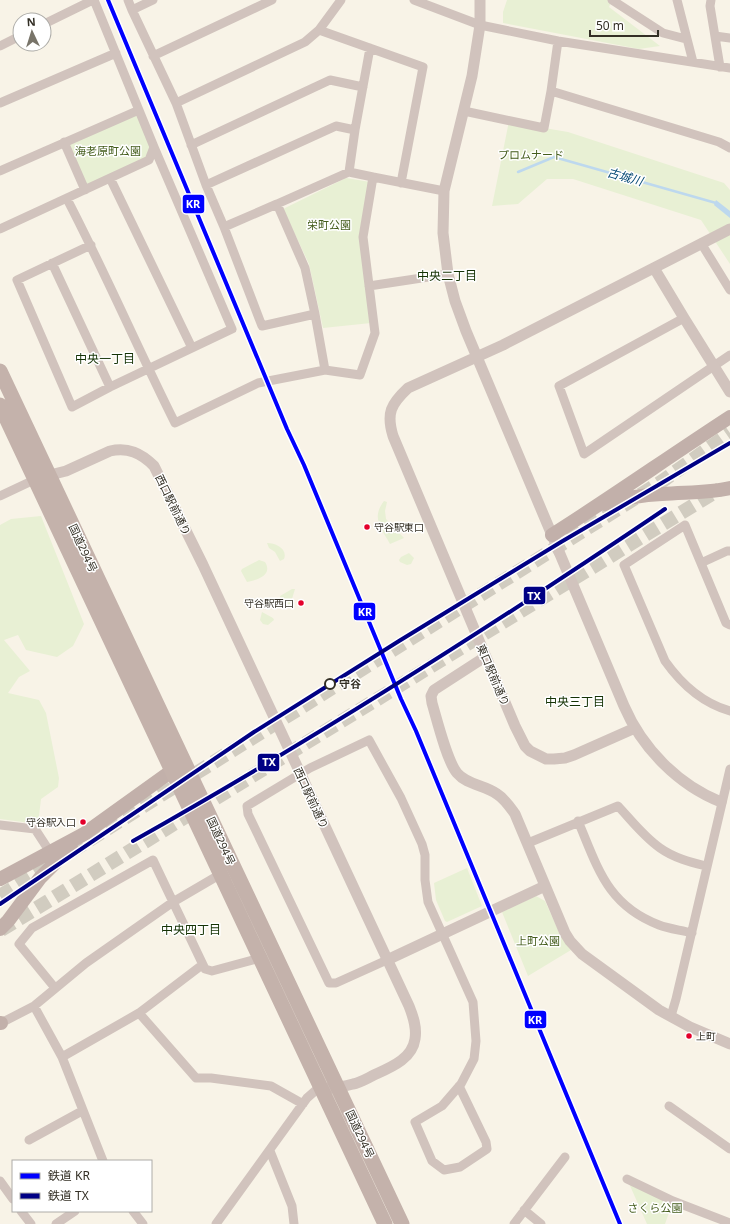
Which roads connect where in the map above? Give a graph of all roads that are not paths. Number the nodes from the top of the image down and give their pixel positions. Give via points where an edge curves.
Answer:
1 (94, 0) edge
2 (128, 0) edge
3 (153, 0) edge
4 (272, 0) edge
5 (341, 0) edge
6 (414, 0) edge
7 (480, 0) edge
8 (612, 0) edge
9 (676, 0) edge
10 (711, 0) edge
11 (132, 10) junction
12 (52, 20) edge
13 (480, 25) junction
14 (319, 30) junction
15 (715, 36) junction
16 (730, 38) edge
17 (686, 39) junction
18 (12, 40) edge
19 (558, 41) junction
20 (0, 46) edge
21 (370, 48) junction
22 (116, 52) junction
23 (153, 56) junction
24 (693, 62) junction
25 (720, 67) junction
26 (730, 68) edge
27 (362, 88) junction
28 (552, 91) junction
29 (0, 103) edge
30 (176, 103) junction
31 (139, 110) junction
32 (464, 111) junction
33 (355, 130) junction
34 (64, 142) junction
35 (191, 145) junction
36 (154, 147) junction
37 (730, 148) edge
38 (0, 171) edge
39 (349, 172) junction
40 (373, 177) junction
41 (110, 178) junction
42 (401, 183) junction
43 (206, 186) junction
44 (85, 190) junction
45 (444, 191) junction
46 (67, 199) junction
47 (277, 204) junction
48 (224, 227) junction
49 (0, 229) edge
50 (726, 230) edge
51 (701, 243) junction
52 (91, 245) junction
53 (52, 263) junction
54 (654, 268) junction
55 (448, 274) junction
56 (368, 286) junction
57 (730, 290) edge
58 (315, 314) junction
59 (684, 318) junction
60 (192, 348) junction
61 (730, 355) edge
62 (477, 358) junction
63 (713, 365) junction
64 (148, 370) junction
65 (325, 370) junction
66 (0, 371) edge
67 (110, 387) junction
68 (730, 392) edge
69 (0, 405) edge
70 (730, 417) edge
71 (42, 477) junction
72 (730, 488) edge
73 (0, 496) edge
74 (597, 507) junction
75 (552, 535) junction
76 (730, 551) edge
77 (701, 563) junction
78 (730, 625) edge
79 (486, 657) junction
80 (730, 711) edge
81 (635, 728) junction
82 (178, 767) junction
83 (730, 769) edge
84 (300, 774) junction
85 (721, 802) junction
86 (578, 821) junction
87 (0, 825) edge
88 (84, 834) junction
89 (528, 843) junction
90 (50, 852) junction
91 (706, 866) junction
92 (214, 878) dead end
93 (0, 879) edge
94 (545, 886) junction
95 (173, 902) junction
96 (0, 929) edge
97 (692, 933) junction
98 (442, 934) junction
99 (260, 958) junction
100 (387, 960) junction
101 (202, 965) junction
102 (55, 988) junction
103 (34, 1006) junction
104 (139, 1013) junction
105 (670, 1016) junction
106 (0, 1023) edge
107 (730, 1044) edge
108 (62, 1057) junction
109 (459, 1086) junction
110 (338, 1087) junction
111 (322, 1090) junction
112 (303, 1104) junction
113 (669, 1106) dead end
114 (82, 1111) junction
115 (29, 1140) dead end
116 (730, 1149) edge
117 (270, 1151) junction
118 (565, 1156) dead end
119 (103, 1160) edge
120 (627, 1179) dead end
121 (0, 1181) edge
122 (12, 1198) edge
123 (524, 1210) junction
124 (22, 1212) edge
125 (74, 1212) edge
126 (134, 1212) edge
127 (730, 1223) edge
128 (31, 1224) edge
129 (56, 1224) edge
130 (143, 1224) edge
131 (216, 1224) edge
132 (294, 1224) edge
133 (385, 1224) edge
134 (402, 1224) edge
135 (514, 1224) edge
136 (541, 1224) edge

1 - 12 street
1 - 22 street
2 - 11 street
3 - 11 street
4 - 23 street
5 - 14 street
6 - 13 street
7 - 13 street
8 - 17 street via 663,33
9 - 17 street
10 - 15 street
11 - 23 street
13 - 19 street
13 - 32 street
14 - 21 street
14 - 30 street via 305,42
15 - 16 street
15 - 25 street
17 - 24 street
18 - 20 street
19 - 24 street
19 - 28 street
21 - 27 street
21 - 42 street via 423,67
22 - 29 street
22 - 31 street
23 - 30 street
24 - 25 street
25 - 26 street
27 - 33 street
27 - 35 street via 330,80
28 - 32 street via 544,128
28 - 37 street via 719,142
30 - 35 street
31 - 34 street
31 - 36 street
32 - 45 street
33 - 39 street
33 - 43 street via 336,126
34 - 38 street
34 - 44 street
35 - 43 street
36 - 41 street via 149,160
36 - 60 street via 232,329
39 - 40 street
39 - 47 street
40 - 42 street
40 - 56 street via 363,237
41 - 44 street
41 - 60 street
42 - 45 street
43 - 48 street
44 - 46 street
45 - 55 street via 442,233
46 - 49 street
46 - 52 street
47 - 48 street
47 - 58 street via 305,268
48 - 58 street via 262,326
50 - 51 street, 東口駅前通り
51 - 54 street, 東口駅前通り
51 - 57 street
52 - 53 street
52 - 64 street
53 - 67 street
53 - 67 street via 17,280 72,407
54 - 59 street
54 - 62 street, 東口駅前通り
55 - 56 street
55 - 62 street via 455,301
56 - 65 street via 374,333 360,375
58 - 65 street
59 - 63 street
59 - 63 street via 559,386 584,454
60 - 64 street
61 - 63 street
62 - 75 street
62 - 79 street, 東口駅前通り via 408,388 393,404 389,420 393,436
63 - 68 street
64 - 65 street via 175,423 258,383
64 - 67 street
66 - 71 highway, 国道294号
69 - 71 highway, 国道294号
70 - 74 main road
71 - 73 street
71 - 82 highway, 国道294号
71 - 84 street, 西口駅前通り via 66,471 117,449 138,453 154,466
72 - 74 main road via 631,497
74 - 75 main road
75 - 81 street
76 - 77 street
77 - 78 street via 726,623
77 - 80 street via 685,525 624,565 665,661 693,692 707,702
79 - 81 street, 東口駅前通り via 525,746 546,759 565,758
79 - 89 street via 434,690 431,700 451,764 457,774 498,794 507,802
81 - 85 street via 650,748 676,774
82 - 88 main road
82 - 99 highway, 国道294号
82 - 110 highway, 国道294号
83 - 85 street
84 - 98 street via 369,740 401,798 422,844 428,902
84 - 100 street, 西口駅前通り
84 - 100 street via 246,806 248,814 329,983 336,983
85 - 91 street
86 - 89 street
86 - 91 street via 618,806 650,841 661,849 686,861
86 - 97 street via 606,884 631,912 660,926
87 - 90 street via 35,829
88 - 90 main road
88 - 96 main road via 40,878
89 - 94 street
90 - 93 main road
91 - 97 street
92 - 95 street
94 - 98 street
94 - 105 street via 565,933 582,954
95 - 101 street
95 - 102 street
95 - 102 street via 153,860 32,928 20,944
97 - 105 street
98 - 100 street
98 - 109 street via 473,1002 476,1041 474,1059
99 - 101 street via 212,971
99 - 111 highway, 国道294号
100 - 110 street, 西口駅前通り via 414,1019 416,1029 412,1048 395,1065 354,1084
101 - 104 street
102 - 103 street
103 - 106 street
103 - 108 street
104 - 108 street
104 - 112 street via 196,1078 271,1086
105 - 107 street
108 - 114 street
109 - 109 street via 487,1148 460,1167 444,1170 432,1161 415,1122 442,1106
110 - 111 street, 西口駅前通り
110 - 134 highway, 国道294号
111 - 112 street via 315,1091
111 - 133 highway, 国道294号
112 - 117 street
113 - 116 street
114 - 115 street
114 - 119 street
117 - 131 street
117 - 132 street via 292,1206
118 - 123 street
120 - 127 street via 673,1201
121 - 122 street
123 - 135 street
123 - 136 street
124 - 128 street
125 - 129 street
126 - 130 street

